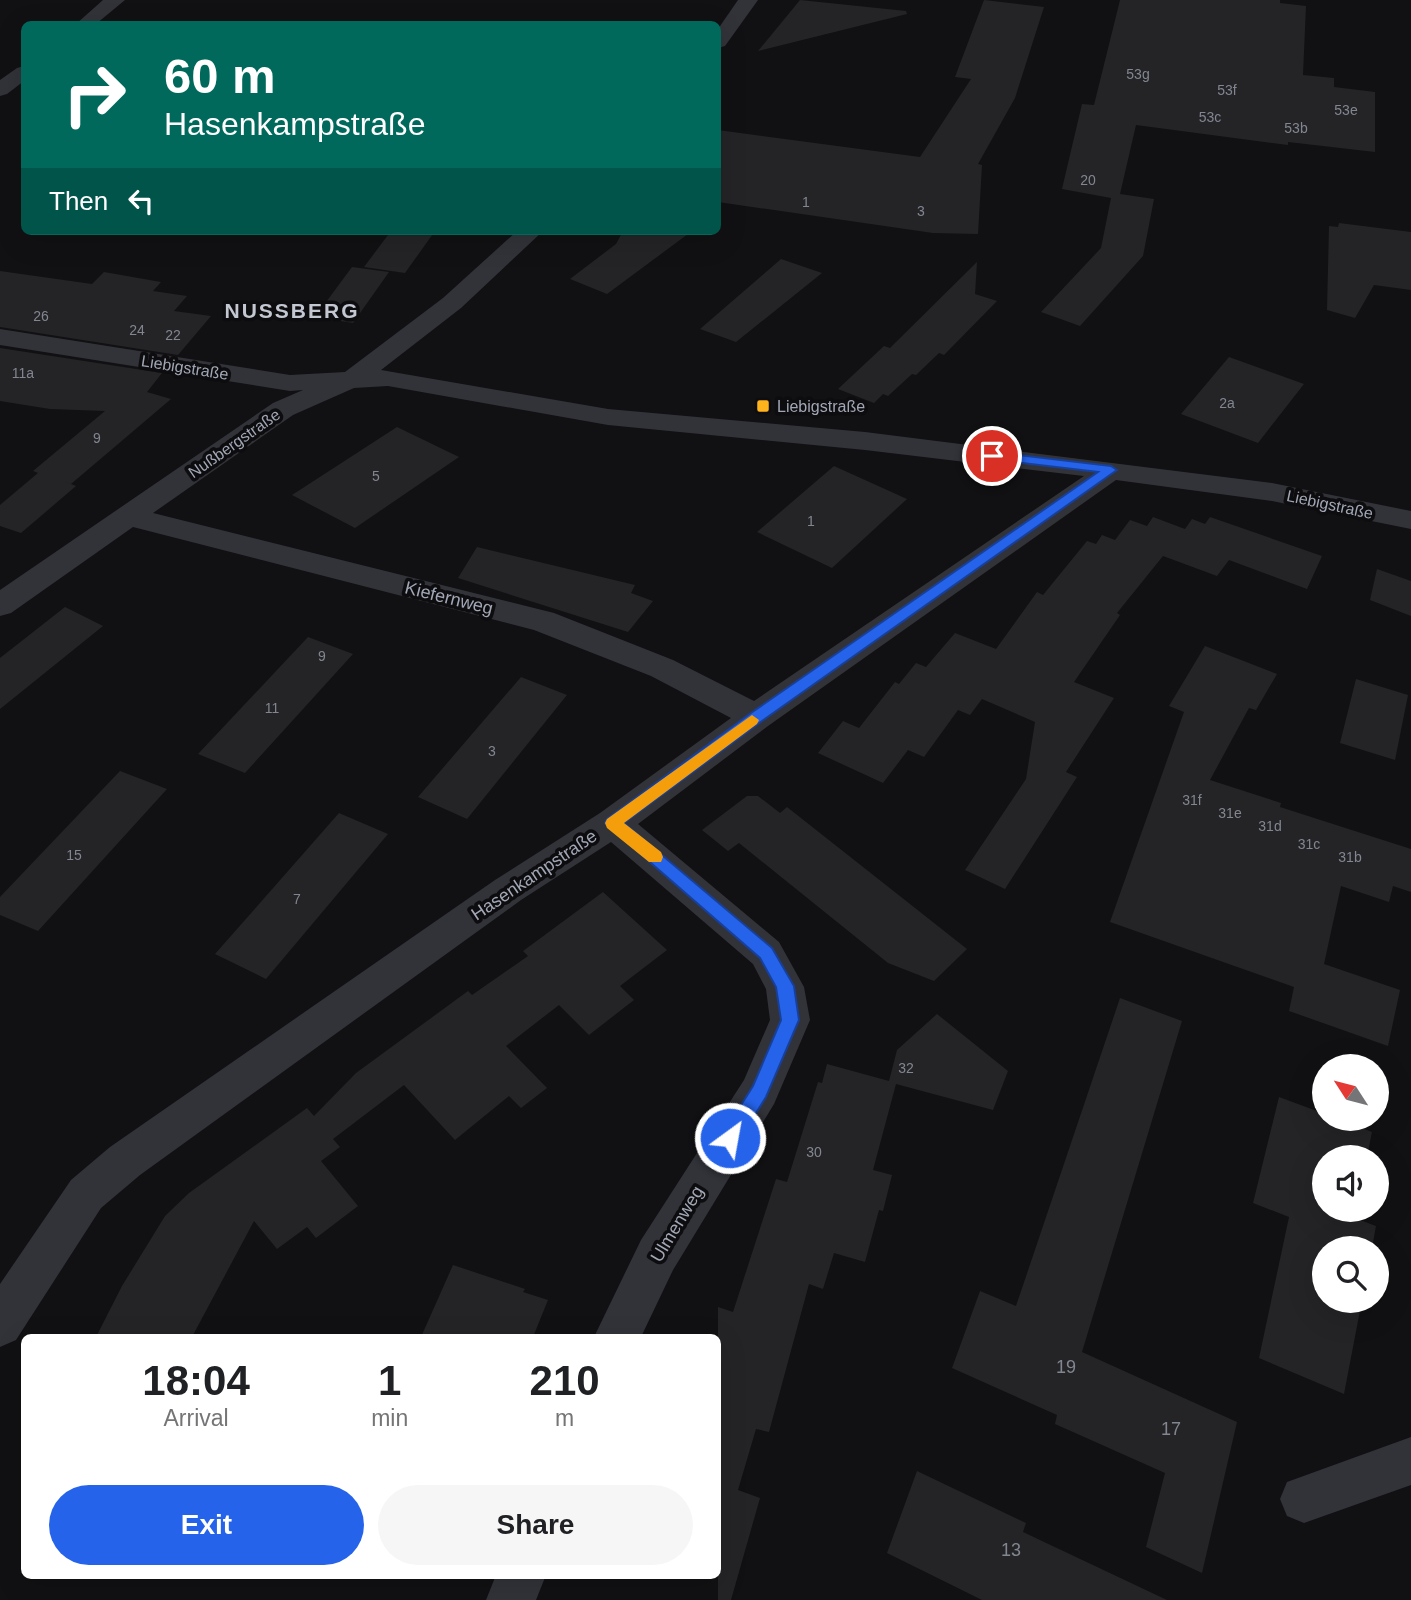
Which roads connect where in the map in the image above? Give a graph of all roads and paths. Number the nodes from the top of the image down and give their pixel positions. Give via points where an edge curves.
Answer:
1 (115, 0) edge
2 (748, 0) edge
3 (89, 21) edge
4 (721, 39) edge
5 (21, 74) edge
6 (0, 90) edge
7 (527, 235) edge
8 (0, 337) edge
9 (354, 378) junction
10 (1111, 470) junction
11 (129, 516) junction
12 (1411, 520) edge
13 (0, 605) edge
14 (756, 717) junction
15 (613, 823) junction
16 (0, 1324) edge
17 (618, 1334) edge
18 (1411, 1461) edge
19 (1304, 1499) dead end
20 (519, 1579) edge
21 (511, 1600) edge

1 - 3 street
2 - 4 street
5 - 6 street
7 - 9 street, Nußbergstraße via 452,303
8 - 9 street, Liebigstraße via 290,383
9 - 10 street, Liebigstraße via 420,382 608,417
9 - 11 street, Nußbergstraße via 283,409
10 - 12 street, Liebigstraße via 1272,492
10 - 14 street, Hasenkampstraße
11 - 13 street, Nußbergstraße
11 - 14 street, Kiefernweg via 543,621 662,668
14 - 15 street, Hasenkampstraße
15 - 16 street, Hasenkampstraße via 508,890 125,1161 86,1194
15 - 17 street, Ulmenweg via 766,953 785,986 790,1020 760,1091 657,1255
18 - 19 street
20 - 21 street

